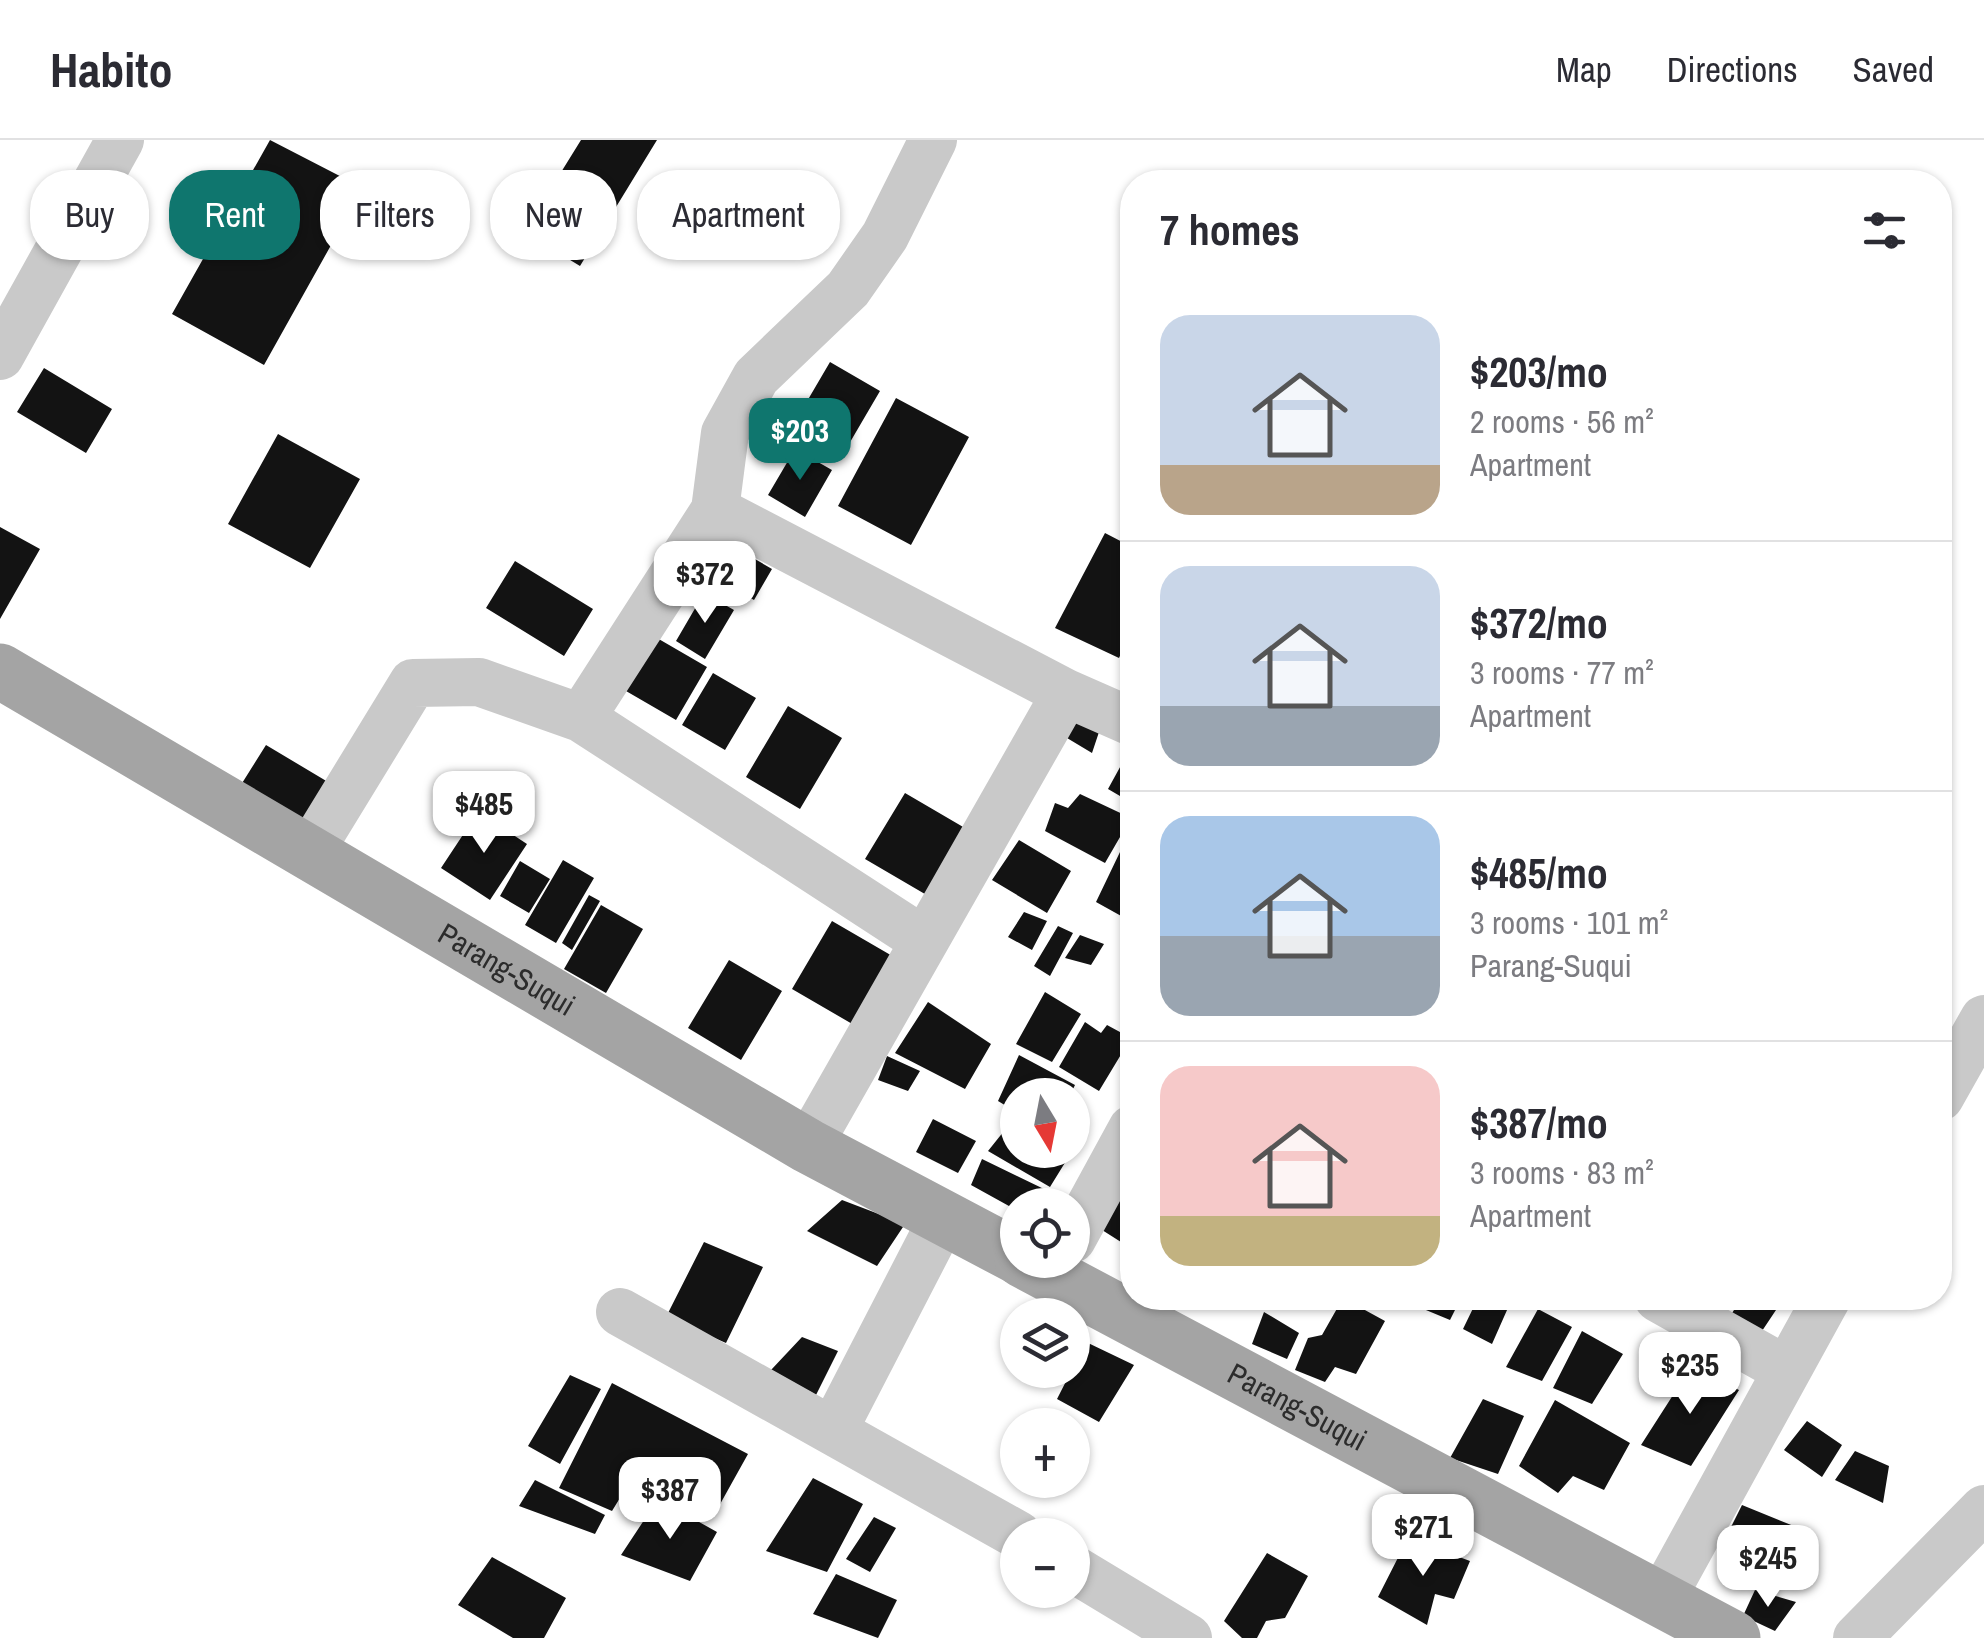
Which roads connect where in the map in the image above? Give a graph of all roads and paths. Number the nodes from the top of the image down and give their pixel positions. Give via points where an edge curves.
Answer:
1 (120, 140) edge
2 (932, 140) edge
3 (0, 356) edge
4 (715, 510) junction
5 (0, 671) edge
6 (1066, 694) junction
7 (1120, 717) edge
8 (581, 718) junction
9 (308, 853) junction
10 (924, 940) junction
11 (1984, 1019) edge
12 (1952, 1076) edge
13 (808, 1146) junction
14 (1120, 1146) edge
15 (1090, 1191) edge
16 (943, 1218) junction
17 (1000, 1241) edge
18 (1079, 1278) edge
19 (1120, 1300) edge
20 (1137, 1310) edge
21 (1679, 1310) edge
22 (1820, 1310) edge
23 (620, 1312) dead end
24 (1786, 1370) junction
25 (833, 1431) junction
26 (1984, 1510) edge
27 (1000, 1525) edge
28 (1090, 1579) edge
29 (1662, 1600) junction
30 (1188, 1638) edge
31 (1734, 1638) edge
32 (1856, 1638) edge

1 - 3 street
2 - 4 street via 886,236 848,289 756,377 726,433
4 - 6 street
4 - 8 street
5 - 9 main road, Parang-Suqui
6 - 7 street
6 - 10 street
8 - 9 street via 479,682 413,684
8 - 10 street
9 - 13 main road, Parang-Suqui
10 - 13 street
11 - 12 street
13 - 16 main road, Parang-Suqui
14 - 15 street
16 - 17 main road, Parang-Suqui
16 - 25 street
18 - 19 main road, Parang-Suqui
20 - 29 main road, Parang-Suqui
21 - 24 street
22 - 24 street
23 - 25 street
24 - 29 street
25 - 27 street
26 - 32 street
28 - 30 street
29 - 31 main road, Parang-Suqui

